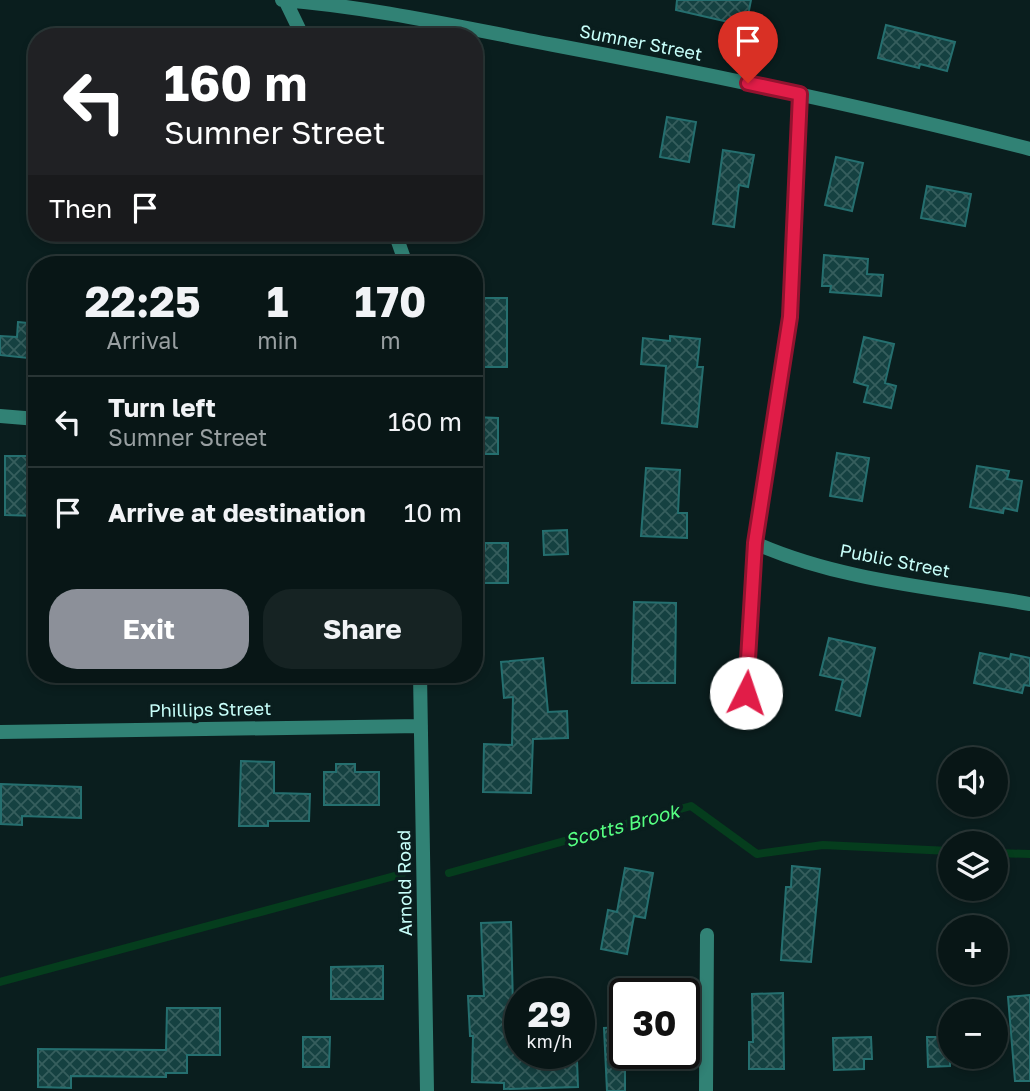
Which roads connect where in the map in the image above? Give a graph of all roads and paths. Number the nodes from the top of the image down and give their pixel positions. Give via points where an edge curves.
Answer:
1 (284, 0) edge
2 (298, 28) edge
3 (461, 28) edge
4 (483, 32) edge
5 (800, 94) junction
6 (1030, 149) edge
7 (0, 416) edge
8 (28, 418) edge
9 (755, 543) junction
10 (1030, 604) edge
11 (420, 683) edge
12 (746, 693) dead end
13 (421, 726) junction
14 (0, 732) edge
15 (707, 935) dead end
16 (427, 1091) edge
17 (706, 1091) edge

1 - 2 street
1 - 3 street, Sumner Street
4 - 5 street, Sumner Street
5 - 6 street, Sumner Street
5 - 9 street via 790,317
7 - 8 street
9 - 10 street, Public Street via 787,557 873,577
9 - 12 street
11 - 13 street, Arnold Road
13 - 14 street, Phillips Street
13 - 16 street, Arnold Road
15 - 17 street

